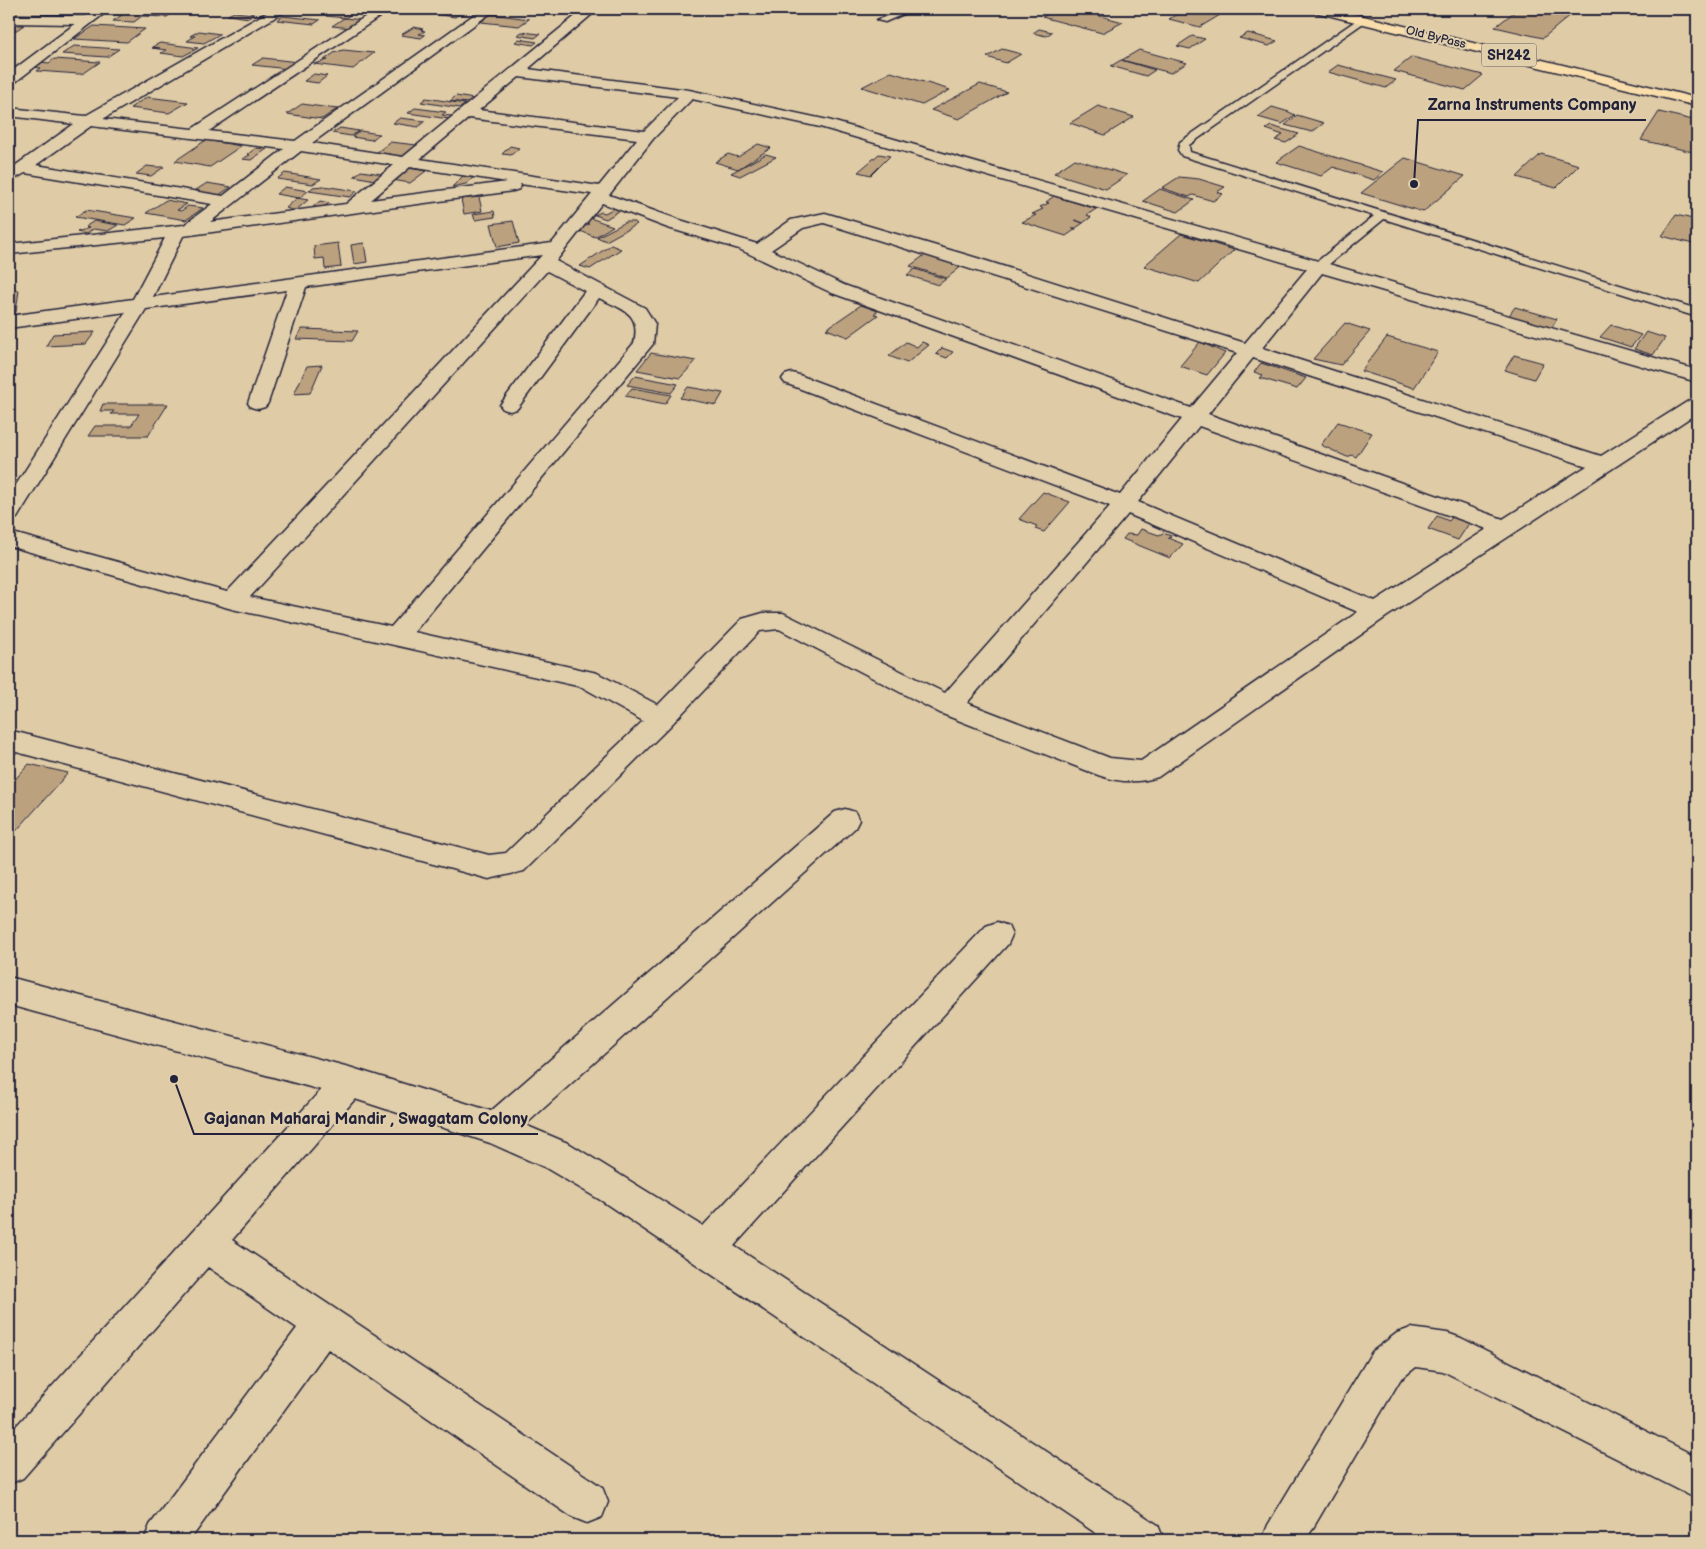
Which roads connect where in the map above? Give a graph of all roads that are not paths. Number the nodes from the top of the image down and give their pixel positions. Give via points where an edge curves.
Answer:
1 (103, 9) edge
2 (282, 9) edge
3 (385, 9) edge
4 (490, 9) edge
5 (592, 9) edge
6 (911, 9) edge
7 (1320, 9) edge
8 (18, 10) edge
9 (9, 19) edge
10 (1364, 19) junction
11 (88, 20) junction
12 (882, 20) dead end
13 (18, 59) dead end
14 (36, 59) junction
15 (517, 72) junction
16 (9, 80) edge
17 (689, 94) junction
18 (1697, 102) edge
19 (9, 112) edge
20 (467, 113) junction
21 (90, 120) junction
22 (196, 133) junction
23 (648, 136) junction
24 (298, 146) junction
25 (409, 162) junction
26 (15, 172) edge
27 (542, 182) junction
28 (601, 194) junction
29 (226, 201) junction
30 (350, 209) junction
31 (1382, 215) junction
32 (183, 230) junction
33 (9, 249) edge
34 (759, 251) junction
35 (551, 256) junction
36 (1318, 267) junction
37 (298, 283) junction
38 (596, 289) junction
39 (140, 304) junction
40 (1697, 313) edge
41 (9, 322) edge
42 (1247, 351) junction
43 (1697, 376) edge
44 (792, 379) dead end
45 (258, 402) dead end
46 (1697, 404) edge
47 (510, 405) dead end
48 (1194, 418) junction
49 (1604, 464) junction
50 (1124, 504) junction
51 (9, 513) edge
52 (1506, 528) junction
53 (9, 539) edge
54 (232, 601) junction
55 (1378, 611) junction
56 (396, 638) junction
57 (949, 706) junction
58 (661, 719) junction
59 (9, 740) edge
60 (846, 820) dead end
61 (997, 935) dead end
62 (9, 991) edge
63 (348, 1082) junction
64 (496, 1129) junction
65 (205, 1243) junction
66 (706, 1249) junction
67 (324, 1323) junction
68 (9, 1464) edge
69 (1697, 1479) edge
70 (586, 1502) dead end
71 (165, 1540) edge
72 (1143, 1540) edge
73 (1283, 1540) edge

1 - 11 street
2 - 21 street
3 - 22 street
4 - 24 street
5 - 15 street
6 - 12 lane
7 - 10 main road, Old ByPass / SH242
8 - 9 street
9 - 11 street
10 - 18 main road, Old ByPass / SH242
10 - 31 lane via 1184,144 1182,150 1186,154
11 - 14 street
13 - 14 street
14 - 16 street
15 - 17 street
15 - 20 street
17 - 23 street
17 - 36 street via 823,123
19 - 21 street
20 - 23 street
20 - 25 street
21 - 22 street
21 - 26 street
22 - 24 street
23 - 28 street
24 - 25 street
24 - 29 street
25 - 27 street
25 - 30 street
26 - 29 street
27 - 28 street
27 - 30 street
28 - 34 street via 674,224
28 - 35 street
29 - 32 street
30 - 32 street
31 - 36 lane
31 - 40 lane
32 - 33 street
32 - 39 street
34 - 42 street via 793,225 808,218 825,218
34 - 48 street via 838,289
35 - 37 street
35 - 38 street
35 - 54 street
36 - 42 street
36 - 43 street
37 - 39 street
37 - 45 street
38 - 47 street
38 - 56 street via 640,312 647,330 643,344
39 - 41 street
39 - 51 street
42 - 48 street
42 - 49 street
44 - 50 street
46 - 49 street
48 - 50 street
48 - 52 street
49 - 52 street
50 - 55 street
50 - 57 street
52 - 55 street
53 - 54 street
54 - 56 street
55 - 57 street via 1148,770 1119,772
56 - 58 street via 588,679
57 - 58 street via 784,621 772,620 751,625
58 - 59 street via 514,863 490,868
60 - 64 street
61 - 66 street
62 - 63 street
63 - 64 street
63 - 65 street
64 - 66 street via 558,1156
65 - 67 street
65 - 68 street
66 - 72 street
67 - 70 street
67 - 71 street
69 - 73 street via 1447,1352 1411,1346 1386,1366

